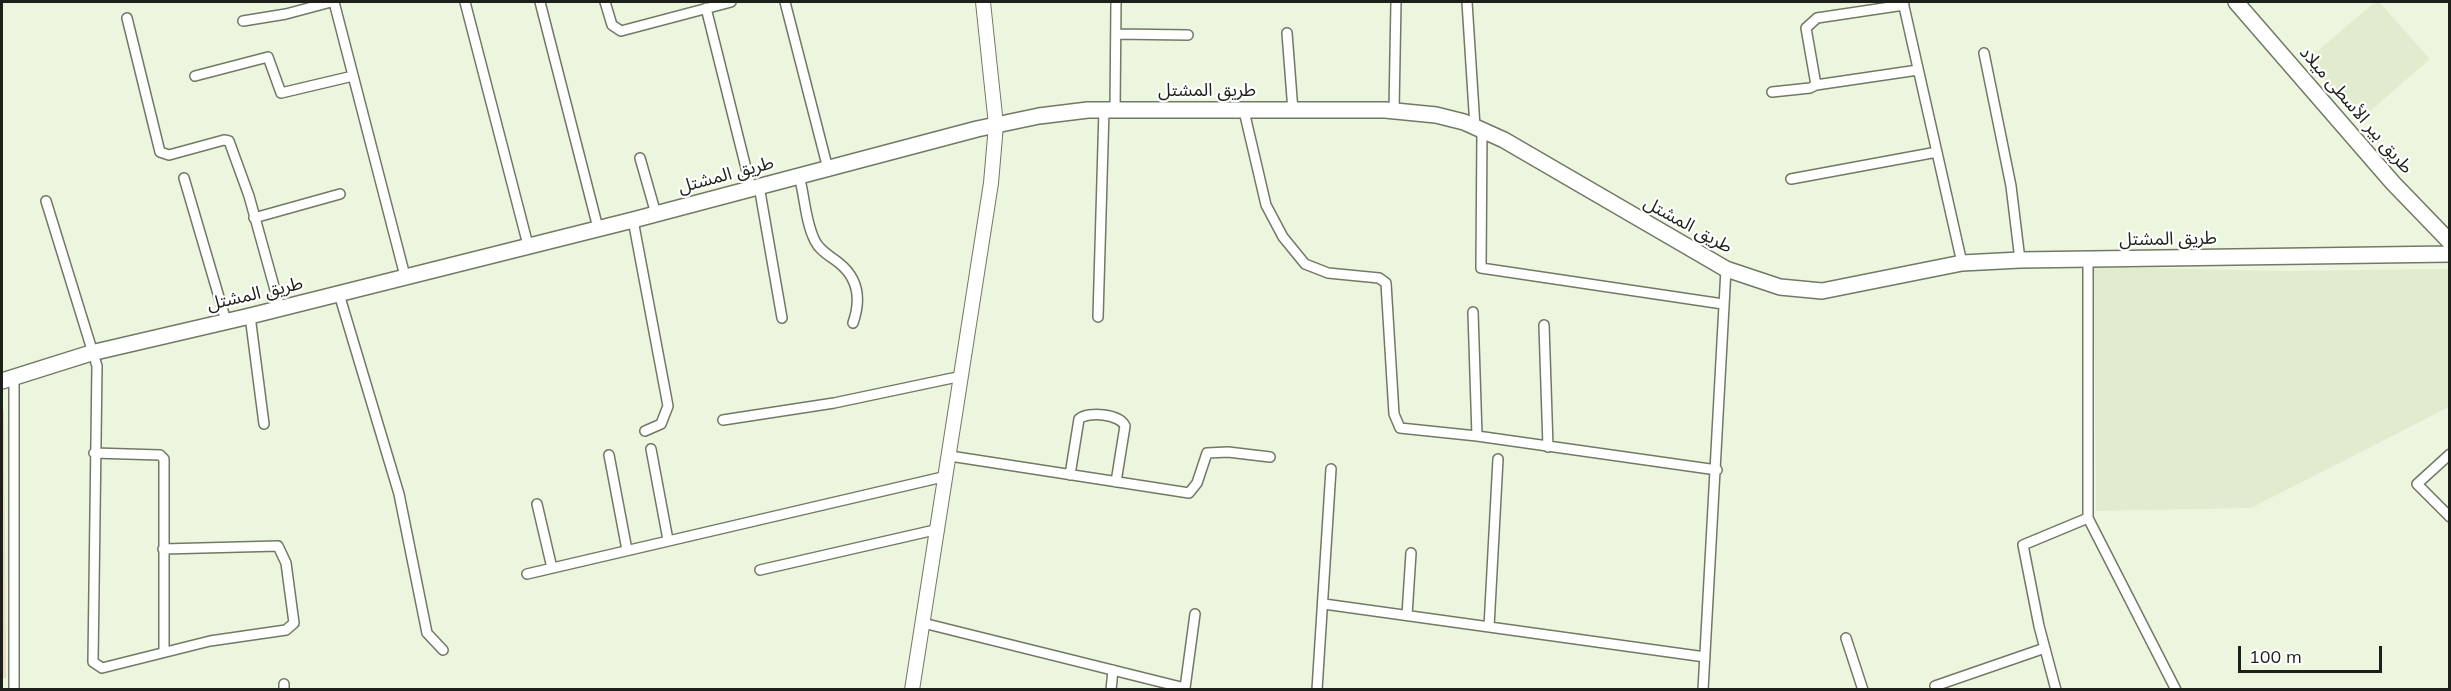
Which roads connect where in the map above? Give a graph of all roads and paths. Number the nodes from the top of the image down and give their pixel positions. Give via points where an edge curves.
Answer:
1 (332, 2) edge
2 (465, 2) edge
3 (540, 2) edge
4 (605, 2) edge
5 (731, 2) edge
6 (785, 2) edge
7 (983, 2) edge
8 (1116, 2) edge
9 (1396, 2) edge
10 (1467, 2) edge
11 (1903, 3) edge
12 (2242, 4) edge
13 (706, 8) junction
14 (127, 18) dead end
15 (243, 21) dead end
16 (1287, 33) dead end
17 (1116, 34) junction
18 (1188, 35) dead end
19 (1984, 53) dead end
20 (1918, 70) junction
21 (195, 76) dead end
22 (353, 76) junction
23 (1816, 85) junction
24 (1772, 92) dead end
25 (1110, 110) junction
26 (1394, 110) junction
27 (1244, 111) junction
28 (1293, 111) junction
29 (996, 125) junction
30 (1478, 128) junction
31 (1936, 152) junction
32 (640, 158) dead end
33 (828, 169) junction
34 (799, 176) junction
35 (184, 178) dead end
36 (1791, 179) dead end
37 (755, 187) junction
38 (340, 194) dead end
39 (46, 201) dead end
40 (656, 214) junction
41 (254, 218) junction
42 (633, 220) junction
43 (598, 228) junction
44 (2449, 244) edge
45 (528, 245) junction
46 (2020, 260) junction
47 (2088, 260) junction
48 (1962, 263) junction
49 (1726, 269) junction
50 (405, 276) junction
51 (339, 294) junction
52 (1723, 304) junction
53 (280, 308) junction
54 (1473, 312) dead end
55 (250, 316) junction
56 (1098, 317) dead end
57 (782, 318) dead end
58 (226, 321) junction
59 (853, 323) dead end
60 (1544, 325) dead end
61 (91, 353) junction
62 (962, 376) junction
63 (8, 379) edge
64 (723, 420) dead end
65 (264, 424) dead end
66 (645, 431) dead end
67 (1477, 436) junction
68 (1548, 447) junction
69 (651, 449) dead end
70 (94, 453) junction
71 (2450, 453) edge
72 (609, 455) dead end
73 (950, 456) junction
74 (1270, 457) dead end
75 (1498, 459) dead end
76 (1331, 469) dead end
77 (1717, 470) junction
78 (1070, 475) junction
79 (947, 476) junction
80 (1116, 482) junction
81 (537, 504) dead end
82 (2450, 517) edge
83 (2088, 518) junction
84 (939, 529) junction
85 (668, 540) junction
86 (163, 549) junction
87 (627, 550) junction
88 (1411, 553) dead end
89 (552, 568) junction
90 (760, 570) dead end
91 (527, 574) dead end
92 (1324, 604) junction
93 (1195, 614) dead end
94 (1407, 615) junction
95 (923, 623) junction
96 (1490, 627) junction
97 (1846, 638) dead end
98 (2045, 648) junction
99 (443, 650) dead end
100 (164, 652) junction
101 (1705, 657) junction
102 (1113, 670) junction
103 (1935, 686) dead end
104 (1185, 689) edge
105 (14, 690) edge
106 (912, 690) edge
107 (1111, 690) edge
108 (1317, 690) edge
109 (1703, 690) edge
110 (1863, 690) edge
111 (2056, 690) edge
112 (2176, 690) edge

1 - 15 street
1 - 22 street
2 - 45 street
3 - 43 street
4 - 13 street via 612,25 621,30
5 - 13 street
6 - 33 street
7 - 29 main road
8 - 17 street
9 - 26 street
10 - 30 street
11 - 20 street
11 - 23 street via 1810,22 1806,28
12 - 44 main road, طريق بير الأسطى ميلاد
13 - 37 street
14 - 41 street via 160,152 170,155 229,141
16 - 28 street
17 - 18 street
17 - 25 street
19 - 46 street via 2011,186
20 - 23 street
20 - 31 street
21 - 22 street via 268,57 281,93
22 - 50 street
23 - 24 street
25 - 27 main road, طريق المشتل
25 - 29 main road, طريق المشتل via 1064,112
25 - 56 street
26 - 28 main road, طريق المشتل
26 - 30 main road, طريق المشتل via 1436,114
27 - 28 main road, طريق المشتل
27 - 67 street via 1271,217 1305,264 1328,273 1379,278 1386,283 1396,424 1405,430
29 - 33 main road, طريق المشتل
29 - 62 main road
30 - 49 main road, طريق المشتل
30 - 52 street via 1480,268
31 - 36 street
31 - 48 street
32 - 40 street
33 - 34 main road, طريق المشتل
34 - 37 main road, طريق المشتل
34 - 59 street via 815,241 841,265 856,287 859,306
35 - 58 street
37 - 40 main road, طريق المشتل
37 - 57 street
38 - 41 street
39 - 61 street
40 - 42 main road, طريق المشتل
41 - 53 street
42 - 43 main road, طريق المشتل
42 - 66 street via 668,406 661,424
43 - 45 main road, طريق المشتل
44 - 47 main road, طريق المشتل via 2400,256
45 - 50 main road, طريق المشتل
46 - 47 main road, طريق المشتل
46 - 48 main road, طريق المشتل
47 - 83 street
48 - 49 main road, طريق المشتل via 1822,291 1780,287
49 - 52 street
50 - 51 main road, طريق المشتل
51 - 53 main road, طريق المشتل
51 - 99 street via 399,494 427,633
52 - 77 street
53 - 55 main road, طريق المشتل
54 - 67 street
55 - 58 main road, طريق المشتل
55 - 65 street
58 - 61 main road, طريق المشتل
60 - 68 street
61 - 63 main road, طريق المشتل
61 - 70 street via 97,366
62 - 64 street via 834,403
62 - 73 main road
63 - 105 street
67 - 68 street
68 - 77 street
69 - 85 street
70 - 86 street via 163,456
70 - 100 street via 93,662 102,668
71 - 82 street via 2417,484
72 - 87 street
73 - 78 street
73 - 79 main road
74 - 80 street via 1207,453 1194,490 1188,493
75 - 96 street
76 - 92 street
77 - 101 street
78 - 80 street
78 - 80 street via 1079,419 1090,414 1123,421 1125,426
79 - 84 main road
79 - 85 street
81 - 89 street
83 - 98 street via 2023,545
83 - 112 street
84 - 90 street
84 - 95 main road
85 - 87 street
86 - 100 street
86 - 100 street via 278,546 286,563 294,623 286,630
87 - 89 street
88 - 94 street
89 - 91 street
92 - 94 street
92 - 108 street
93 - 104 street
94 - 96 street
95 - 102 street
95 - 106 main road
96 - 101 street
97 - 110 street
98 - 103 street
98 - 111 street
101 - 109 street
102 - 104 street
102 - 107 street

